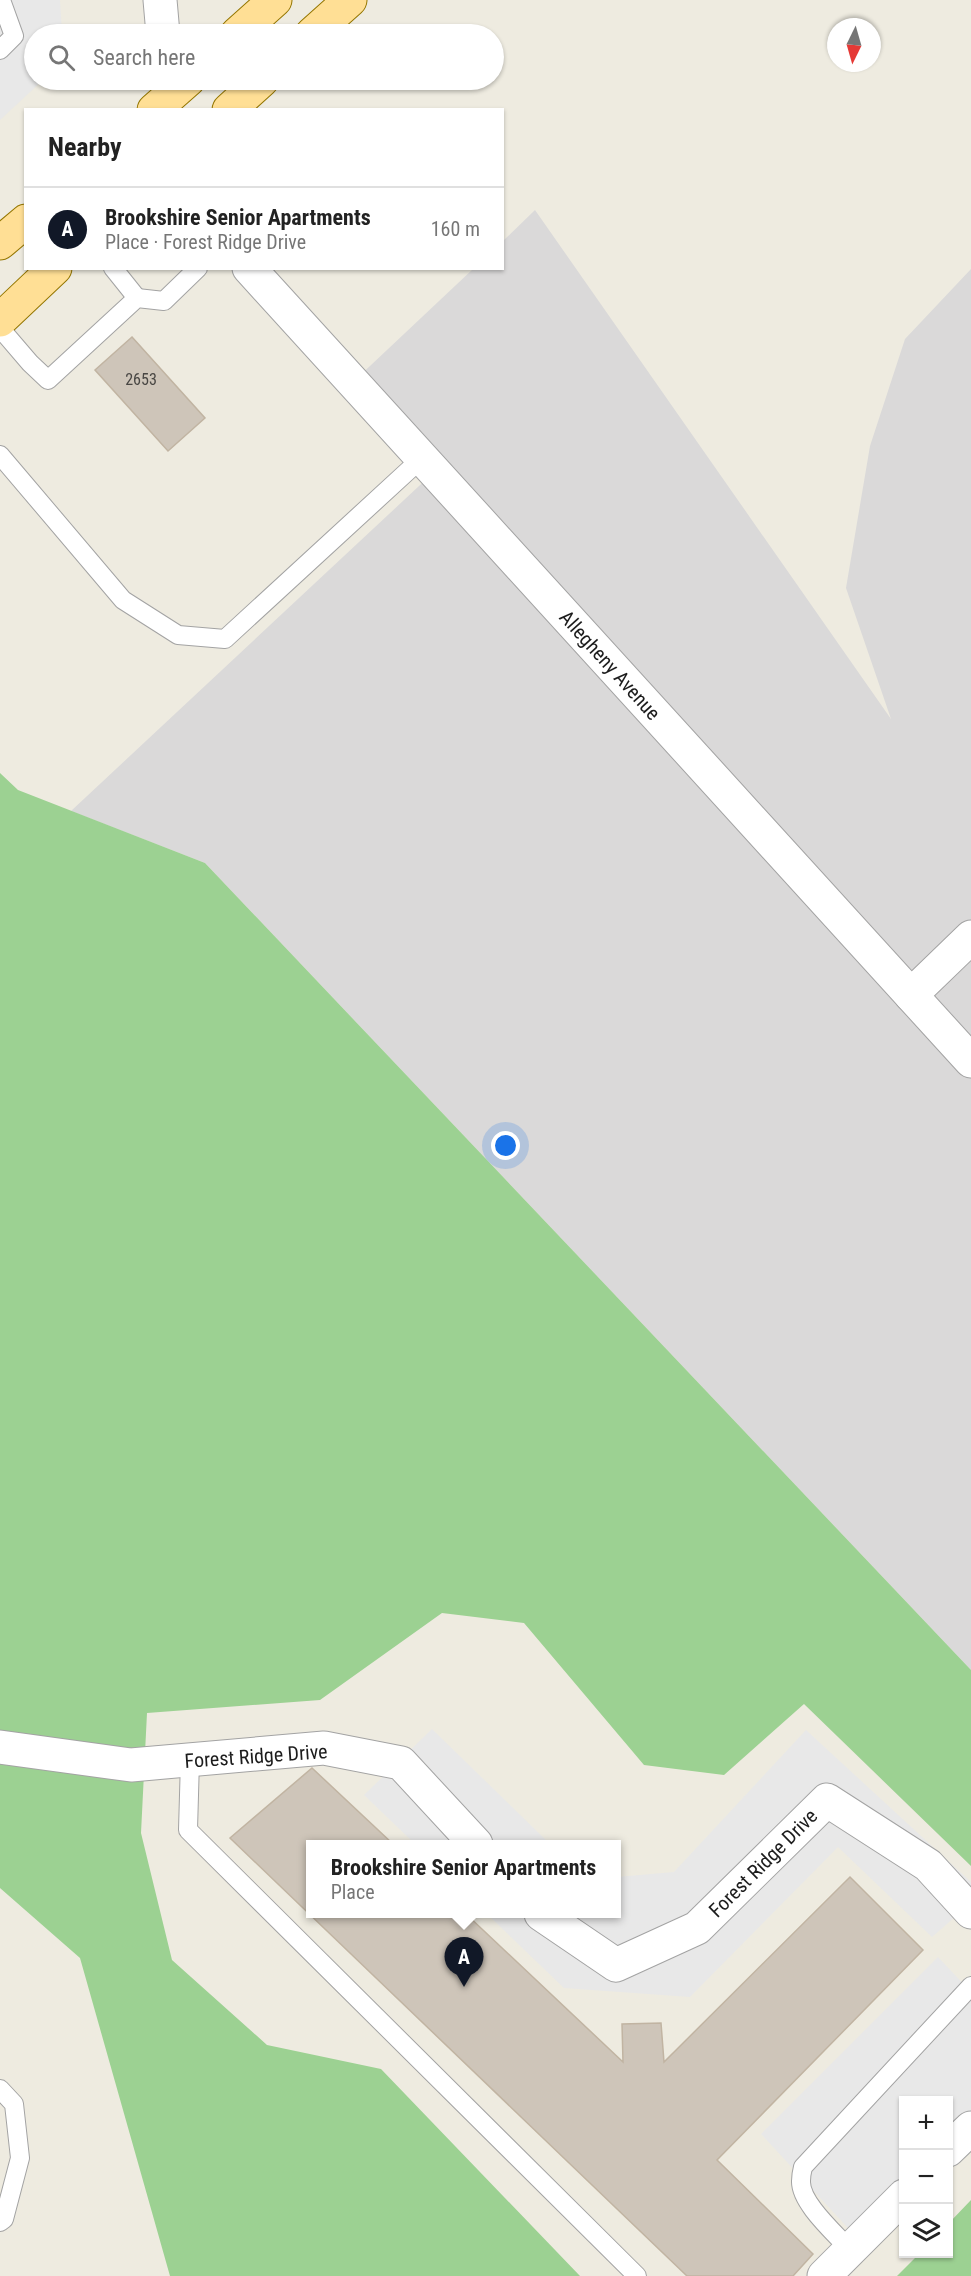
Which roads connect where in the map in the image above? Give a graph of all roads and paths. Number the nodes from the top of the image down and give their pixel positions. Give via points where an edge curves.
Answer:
1 (1, 0) edge
2 (160, 0) edge
3 (275, 0) edge
4 (350, 0) edge
5 (162, 24) edge
6 (248, 24) edge
7 (323, 24) edge
8 (0, 50) edge
9 (251, 90) edge
10 (231, 108) edge
11 (24, 223) edge
12 (0, 243) edge
13 (53, 270) edge
14 (115, 270) edge
15 (196, 270) edge
16 (251, 270) edge
17 (137, 298) junction
18 (0, 320) edge
19 (0, 328) edge
20 (0, 455) edge
21 (422, 458) junction
22 (971, 937) edge
23 (911, 995) junction
24 (971, 1061) edge
25 (0, 1746) edge
26 (190, 1760) junction
27 (471, 1840) edge
28 (971, 1912) edge
29 (547, 1918) edge
30 (971, 1986) edge
31 (0, 2089) edge
32 (971, 2128) edge
33 (953, 2145) edge
34 (899, 2200) edge
35 (0, 2222) edge
36 (850, 2250) junction
37 (637, 2276) edge
38 (824, 2276) edge

1 - 8 lane via 14,36
2 - 5 street
3 - 6 main road
4 - 7 main road
9 - 10 main road
11 - 12 main road
13 - 18 main road
14 - 17 lane
15 - 17 lane via 164,301
16 - 21 street, Allegheny Avenue
17 - 19 lane via 48,380
20 - 21 lane via 123,600 178,635 225,639
21 - 23 street, Allegheny Avenue
22 - 23 street
23 - 24 street, Allegheny Avenue
25 - 26 street, Forest Ridge Drive via 131,1765
26 - 27 street, Forest Ridge Drive via 324,1748 401,1763
26 - 37 lane via 188,1830
28 - 29 street, Forest Ridge Drive via 928,1865 827,1800 697,1928 616,1965
30 - 36 lane via 803,2167 800,2183 808,2200
31 - 35 lane via 14,2104 20,2158
32 - 33 street
34 - 36 street
36 - 38 street

